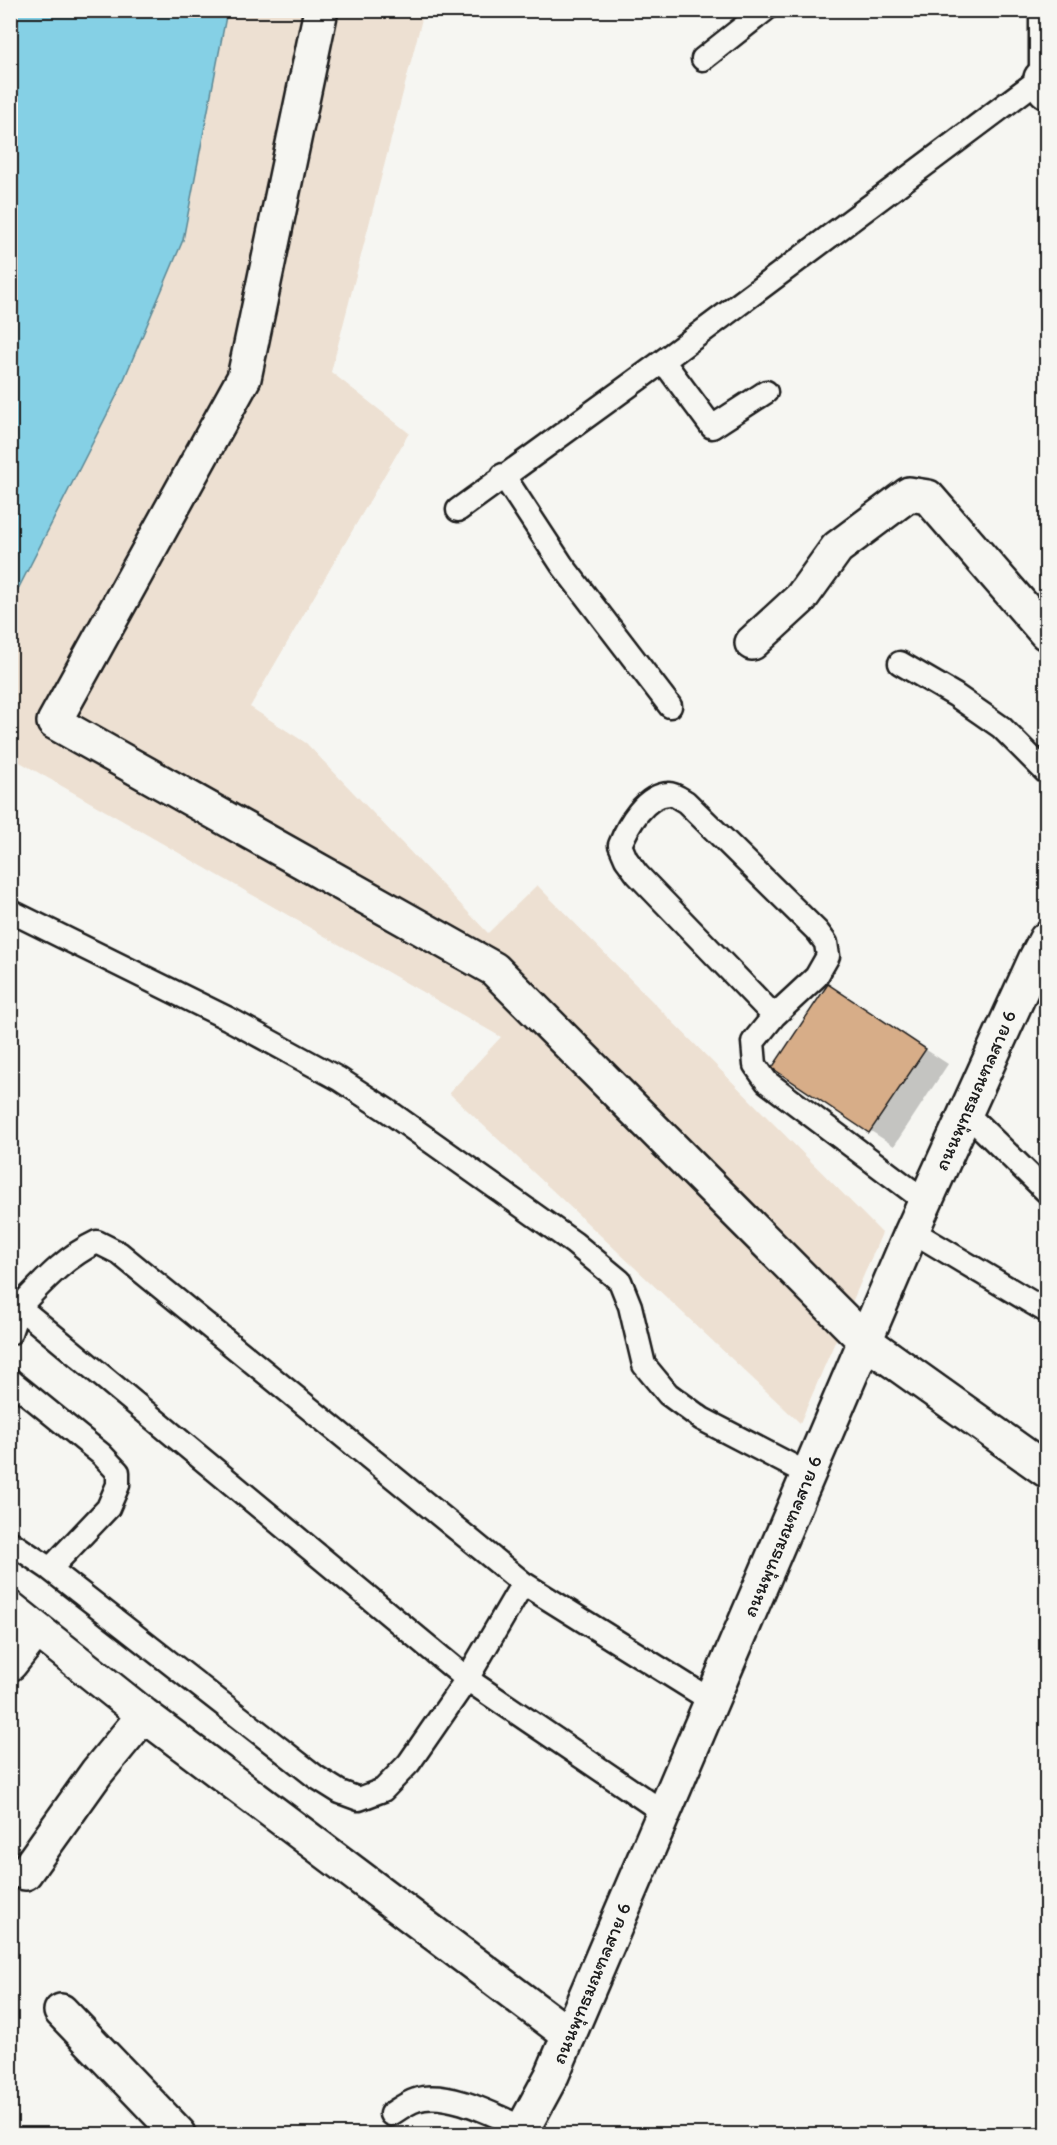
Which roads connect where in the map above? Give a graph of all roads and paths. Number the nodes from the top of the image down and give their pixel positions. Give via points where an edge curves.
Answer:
1 (321, 10) edge
2 (765, 10) edge
3 (1041, 10) edge
4 (703, 59) dead end
5 (1044, 84) edge
6 (663, 361) junction
7 (766, 392) dead end
8 (503, 476) junction
9 (458, 510) dead end
10 (1047, 633) edge
11 (752, 643) dead end
12 (900, 663) dead end
13 (670, 706) dead end
14 (1047, 772) edge
15 (10, 910) edge
16 (1047, 939) edge
17 (774, 1016) junction
18 (965, 1112) junction
19 (1047, 1191) edge
20 (925, 1201) junction
21 (912, 1231) junction
22 (18, 1307) junction
23 (1047, 1311) edge
24 (10, 1333) edge
25 (865, 1341) junction
26 (10, 1380) edge
27 (1047, 1470) edge
28 (808, 1474) junction
29 (10, 1542) edge
30 (50, 1569) junction
31 (523, 1583) junction
32 (10, 1608) edge
33 (37, 1630) junction
34 (10, 1664) edge
35 (467, 1679) junction
36 (712, 1701) junction
37 (144, 1715) junction
38 (663, 1812) junction
39 (25, 1873) dead end
40 (61, 2011) dead end
41 (569, 2035) junction
42 (391, 2114) dead end
43 (522, 2131) edge
44 (179, 2134) edge

1 - 25 street via 244,378 54,722 494,969
2 - 4 lane
3 - 5 lane
5 - 6 lane
6 - 7 lane via 712,427
6 - 8 lane
8 - 9 lane
8 - 13 lane via 562,566
10 - 11 street via 928,497 909,494 837,548 801,597
12 - 14 lane via 1001,726
15 - 28 lane via 294,1053 388,1111 574,1243 620,1281 644,1365 668,1394 702,1419
16 - 18 street, ถนนพุทธมณฑลสาย 6
17 - 17 lane via 627,859 620,845 624,834 654,797 671,794 686,802 826,944 828,956 816,977
17 - 20 lane via 753,1042 754,1065 767,1082
18 - 19 lane
18 - 20 street, ถนนพุทธมณฑลสาย 6
20 - 21 street, ถนนพุทธมณฑลสาย 6
21 - 23 lane
21 - 25 street, ถนนพุทธมณฑลสาย 6
22 - 24 lane
22 - 31 lane via 79,1250 97,1242 118,1253
22 - 35 lane
25 - 27 street
25 - 28 street, ถนนพุทธมณฑลสาย 6
26 - 30 lane via 117,1472 118,1485 108,1508
28 - 36 street, ถนนพุทธมณฑลสาย 6
29 - 30 lane
30 - 35 lane via 316,1777 359,1799 383,1790 409,1763
31 - 35 lane
31 - 36 lane
32 - 33 street
33 - 34 street
33 - 37 street
35 - 38 lane
36 - 38 street, ถนนพุทธมณฑลสาย 6
37 - 39 street via 97,1772
37 - 41 street
38 - 41 street, ถนนพุทธมณฑลสาย 6
40 - 44 street
41 - 43 street, ถนนพุทธมณฑลสาย 6
42 - 43 lane via 417,2099 467,2102

